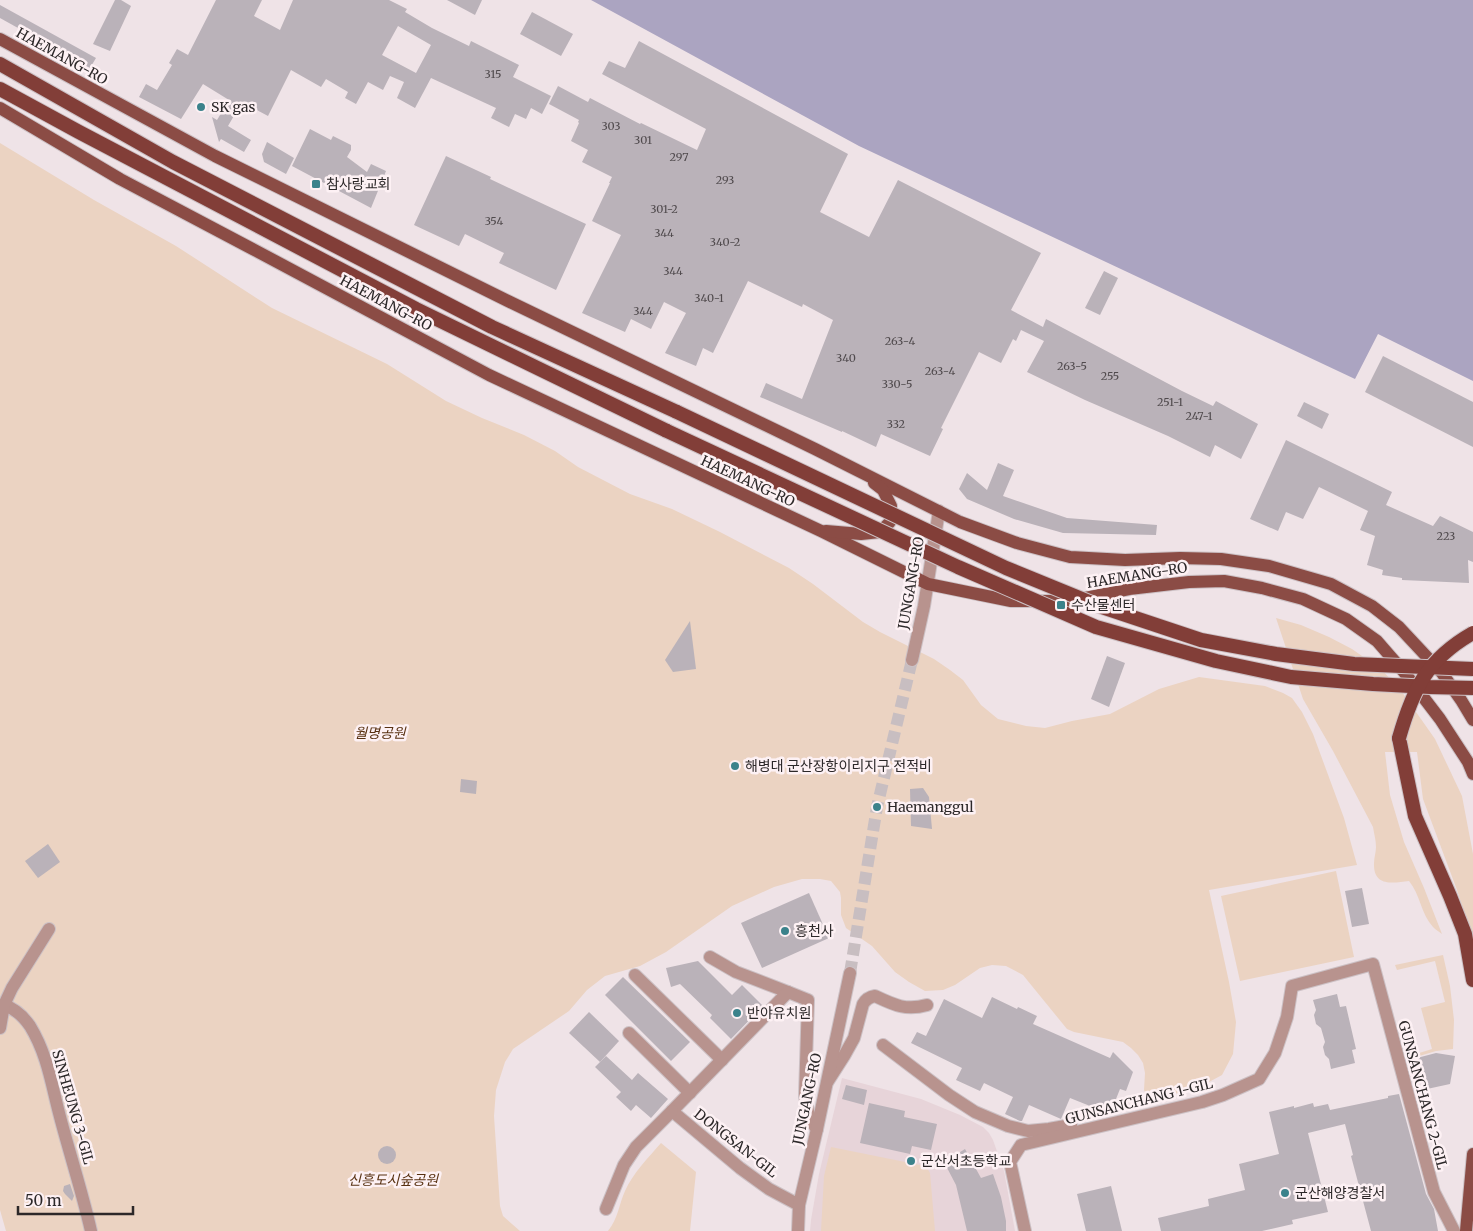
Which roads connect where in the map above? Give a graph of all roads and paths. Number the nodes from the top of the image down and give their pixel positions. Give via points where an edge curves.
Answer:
1 (0, 39) edge
2 (0, 64) edge
3 (0, 89) edge
4 (0, 108) edge
5 (858, 470) junction
6 (939, 511) junction
7 (821, 531) junction
8 (928, 584) junction
9 (1473, 634) edge
10 (912, 660) tunnel mouth
11 (1473, 669) edge
12 (1473, 688) edge
13 (1473, 720) edge
14 (1473, 774) edge
15 (49, 929) dead end
16 (710, 957) dead end
17 (1373, 964) joint
18 (850, 973) tunnel mouth
19 (635, 975) dead end
20 (1473, 980) edge
21 (788, 992) junction
22 (4, 1005) junction
23 (927, 1005) dead end
24 (0, 1028) edge
25 (629, 1033) dead end
26 (884, 1045) dead end
27 (722, 1060) junction
28 (826, 1083) junction
29 (690, 1093) junction
30 (672, 1111) junction
31 (1152, 1114) junction
32 (817, 1129) junction
33 (1473, 1154) edge
34 (799, 1205) junction
35 (606, 1209) dead end
36 (91, 1231) edge
37 (798, 1231) edge
38 (1025, 1231) edge
39 (1454, 1231) edge
40 (1466, 1231) edge

1 - 5 main road, HAEMANG-RO via 216,156
2 - 11 highway, bridge via 173,162 492,327 1006,568 1099,606 1200,640 1354,664
3 - 12 highway, bridge via 416,309 667,431 958,567 1096,627 1216,661 1291,677
4 - 7 main road, HAEMANG-RO via 120,179 489,376
5 - 6 main road, HAEMANG-RO
5 - 7 main road via 883,490 891,506 890,522 880,532
6 - 8 street, JUNGANG-RO
6 - 13 main road, HAEMANG-RO via 1017,543 1070,556 1125,560 1221,559 1269,566 1331,584 1372,606 1399,627 1442,673
7 - 8 main road, HAEMANG-RO
8 - 10 street, JUNGANG-RO
8 - 14 main road, HAEMANG-RO via 1011,601 1071,601 1130,589 1224,580 1303,599 1346,619 1378,641 1440,719
9 - 20 highway, bridge via 1438,658 1425,674 1413,695 1399,738 1415,816 1465,934
15 - 22 street
16 - 21 street via 736,972
17 - 31 street, GUNSANCHANG 1-GIL via 1292,986 1287,1017 1275,1053 1259,1079 1202,1102
17 - 39 street, GUNSANCHANG 2-GIL via 1434,1192
18 - 28 street, JUNGANG-RO
19 - 27 street
21 - 27 street, DONGSAN-GIL
21 - 32 street via 808,1000 805,1096 808,1112
22 - 24 street
22 - 36 street, SINHEUNG 3-GIL via 23,1016 47,1062
23 - 28 street via 905,1008 875,996 866,1000 854,1038
25 - 29 street
26 - 31 street via 975,1112 1008,1126 1028,1131 1129,1111
27 - 29 street, DONGSAN-GIL
28 - 32 street, JUNGANG-RO
29 - 30 street, DONGSAN-GIL
30 - 34 street, DONGSAN-GIL via 740,1168
30 - 35 street via 636,1147 624,1164
31 - 38 street, GUNSANCHANG 1-GIL via 1021,1145 1010,1162
32 - 34 street, JUNGANG-RO
33 - 40 main road
34 - 37 street, JUNGANG-RO

